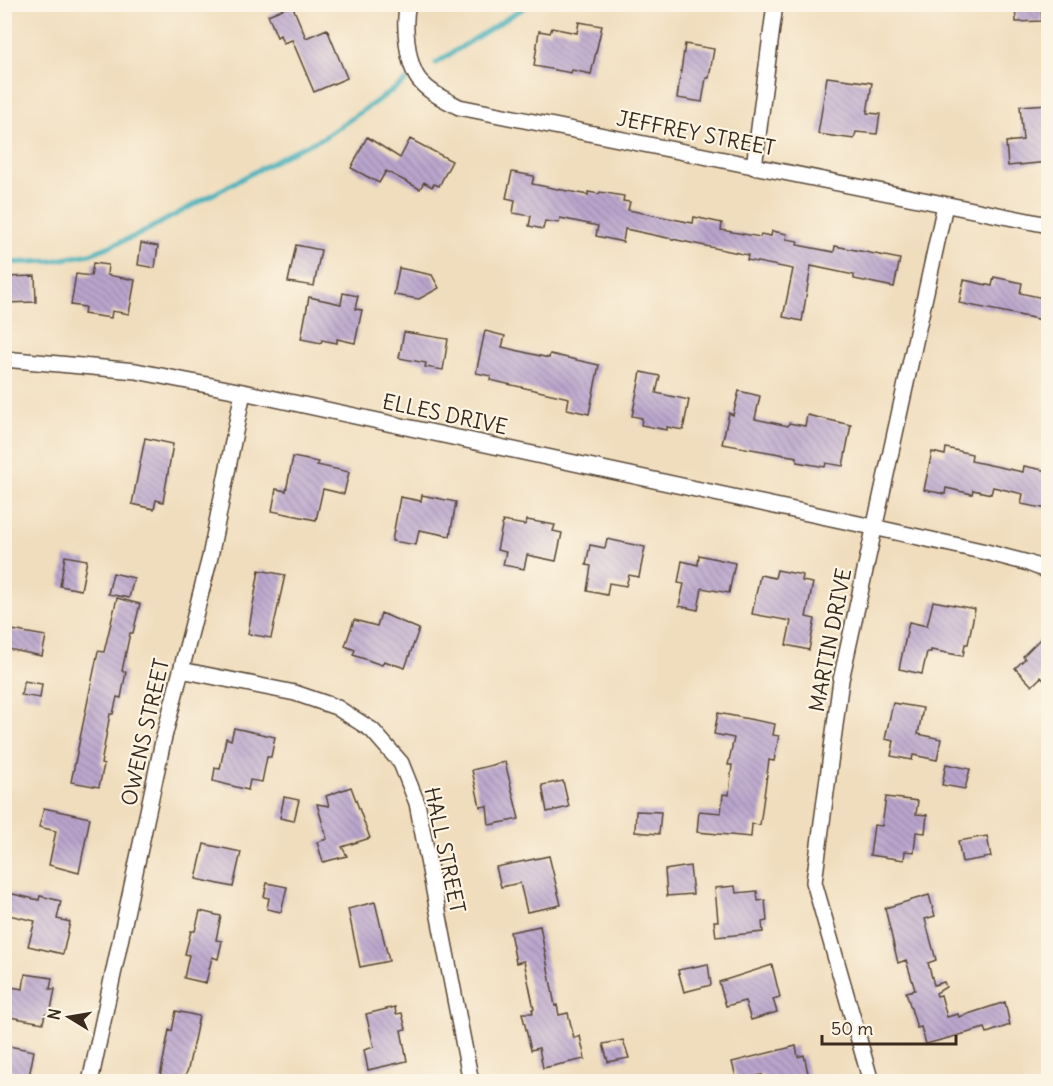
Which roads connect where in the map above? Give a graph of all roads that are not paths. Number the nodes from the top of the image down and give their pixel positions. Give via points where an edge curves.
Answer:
1 (408, 4) edge
2 (775, 4) edge
3 (754, 167) junction
4 (945, 205) junction
5 (1048, 225) edge
6 (4, 359) edge
7 (243, 392) junction
8 (873, 527) junction
9 (1048, 571) edge
10 (181, 670) junction
11 (90, 1082) edge
12 (471, 1082) edge
13 (871, 1082) edge

1 - 3 street, JEFFREY STREET via 405,15 410,60 419,80 459,107
2 - 3 street
3 - 4 street, JEFFREY STREET
4 - 5 street, JEFFREY STREET
4 - 8 street, MARTIN DRIVE
6 - 7 street, ELLES DRIVE via 136,371
7 - 8 street, ELLES DRIVE
7 - 10 street, OWENS STREET via 210,557
8 - 9 street, ELLES DRIVE via 986,552
8 - 13 street, MARTIN DRIVE via 841,680 814,882
10 - 11 street, OWENS STREET
10 - 12 street, HALL STREET via 295,693 336,707 372,730 401,763 417,803

